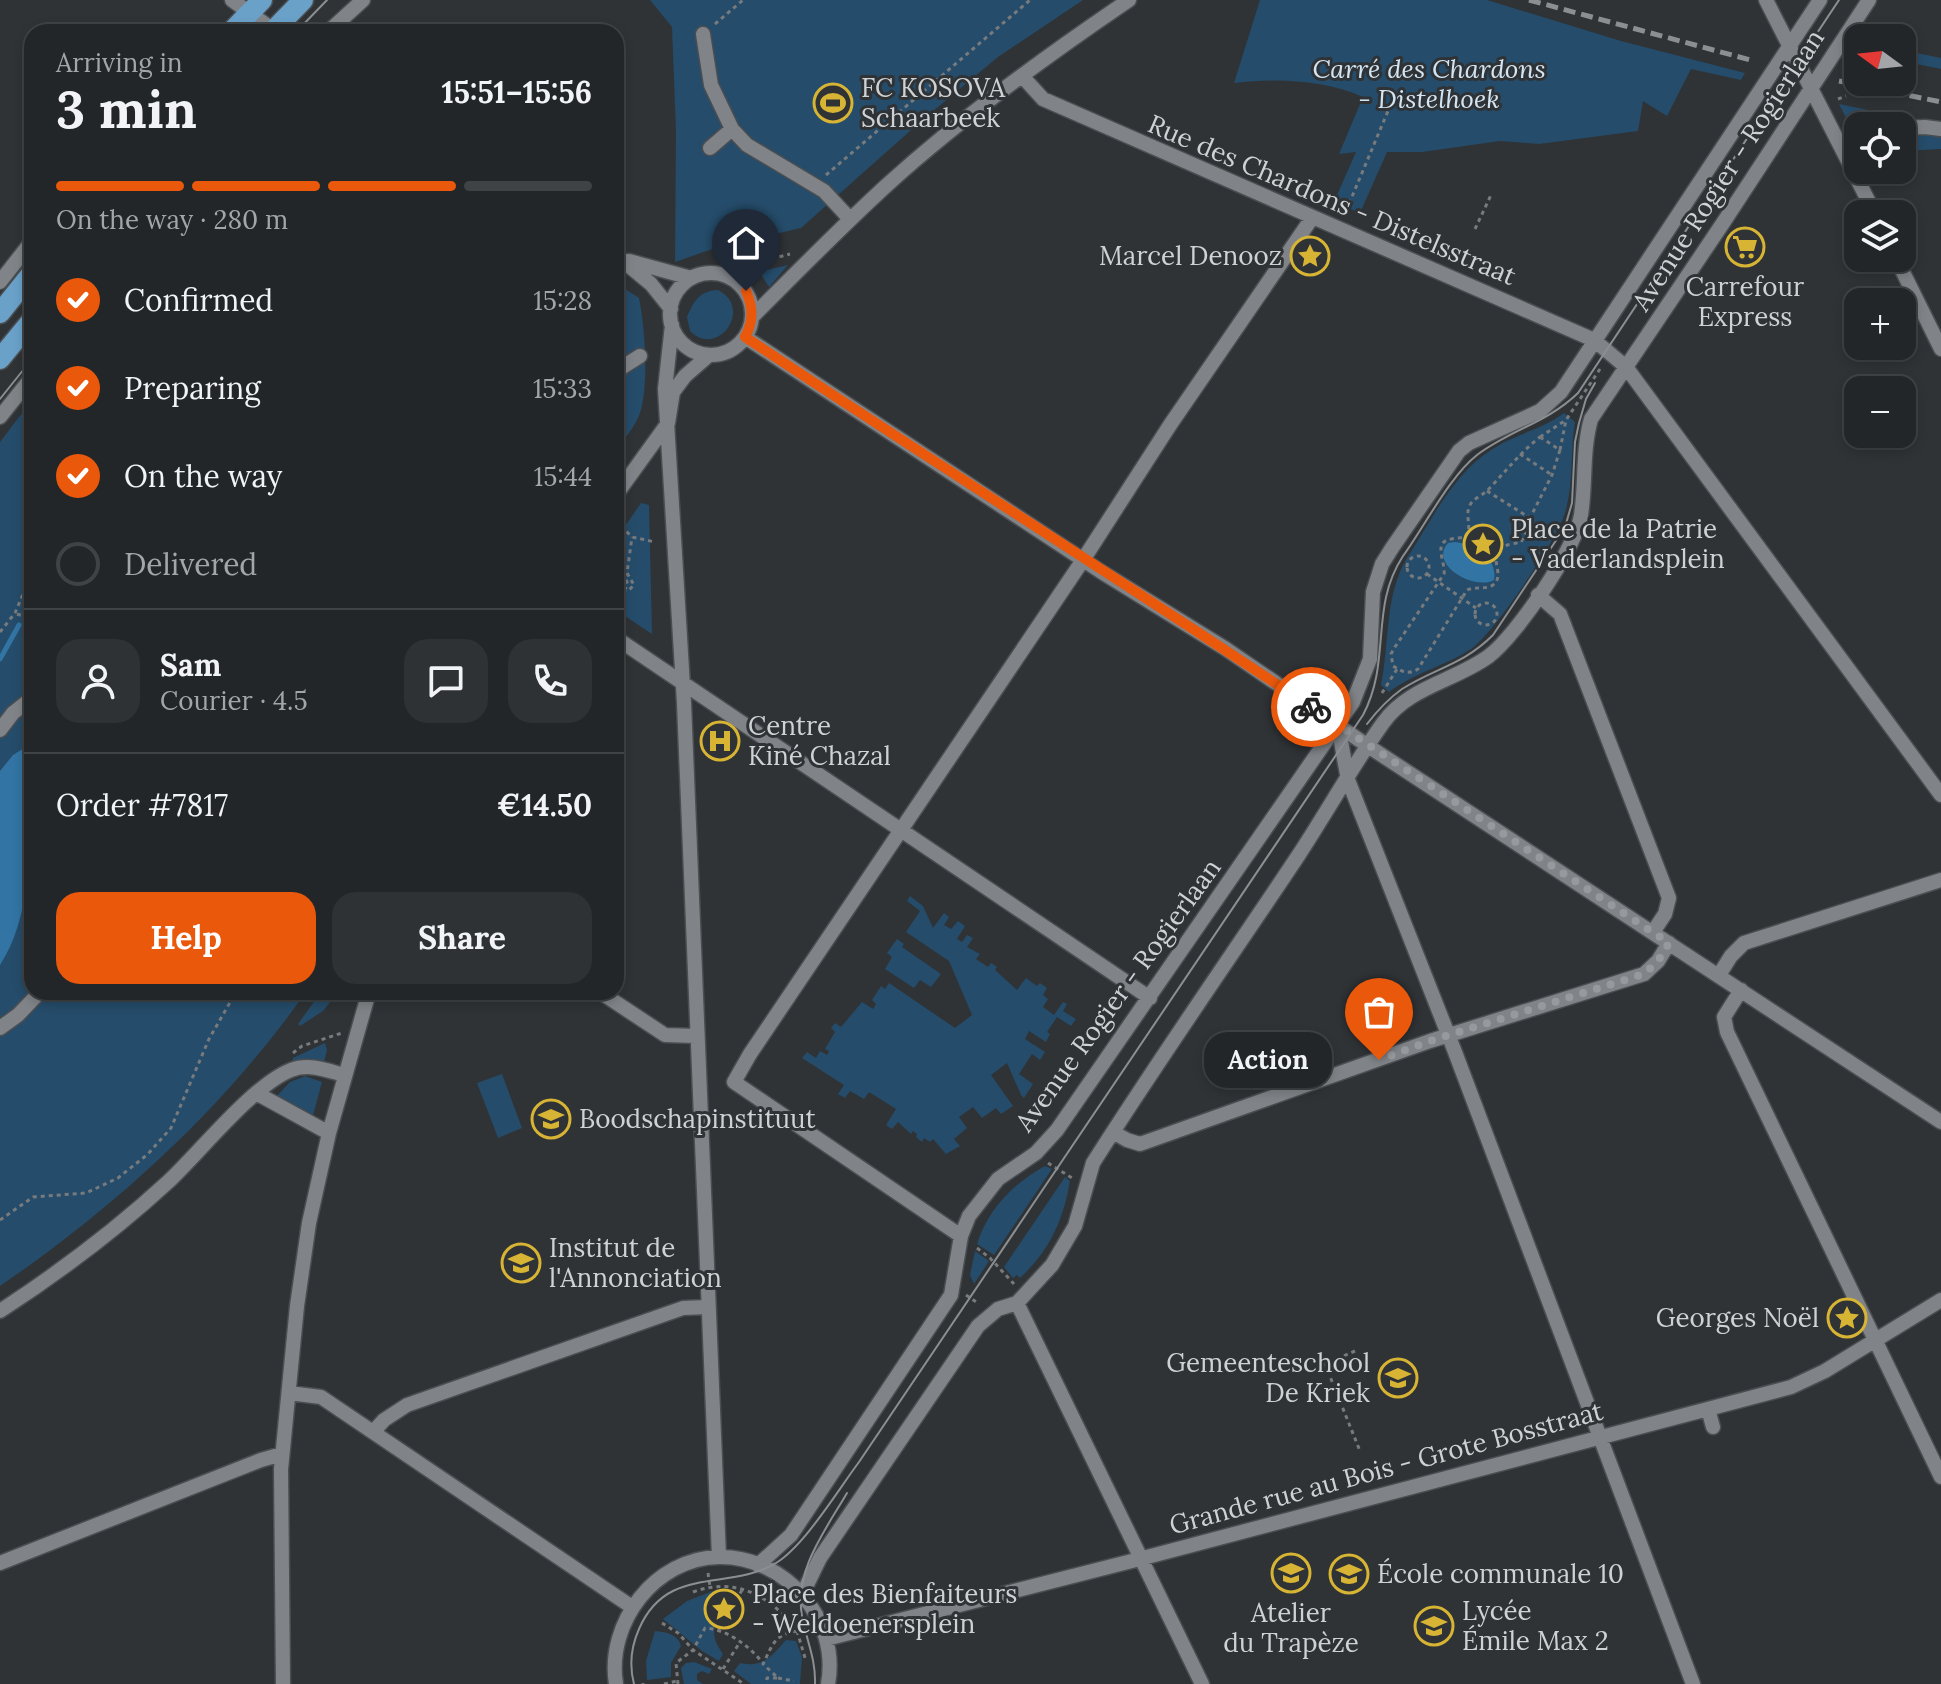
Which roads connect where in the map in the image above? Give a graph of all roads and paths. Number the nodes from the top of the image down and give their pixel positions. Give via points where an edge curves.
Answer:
1 (232, 0) edge
2 (303, 0) edge
3 (363, 0) edge
4 (743, 0) edge
5 (1030, 0) edge
6 (1129, 0) edge
7 (1766, 0) edge
8 (1820, 0) edge
9 (1869, 0) edge
10 (256, 6) edge
11 (239, 24) edge
12 (269, 24) edge
13 (281, 24) edge
14 (337, 24) edge
15 (703, 34) joint
16 (1789, 46) junction
17 (1022, 76) junction
18 (1811, 87) junction
19 (1846, 96) dead end
20 (1838, 99) dead end
21 (1388, 111) dead end
22 (1916, 127) edge
23 (732, 129) junction
24 (1941, 129) edge
25 (1844, 140) edge
26 (710, 148) dead end
27 (814, 185) junction
28 (1491, 195) dead end
29 (1346, 211) dead end
30 (1312, 218) junction
31 (850, 219) junction
32 (1475, 229) dead end
33 (818, 250) junction
34 (24, 251) edge
35 (624, 258) edge
36 (624, 261) edge
37 (1903, 272) edge
38 (728, 276) junction
39 (691, 278) junction
40 (0, 282) edge
41 (24, 283) edge
42 (671, 309) junction
43 (0, 313) edge
44 (752, 317) junction
45 (672, 325) junction
46 (24, 330) edge
47 (745, 337) junction
48 (1594, 340) junction
49 (1941, 349) edge
50 (709, 355) junction
51 (640, 356) dead end
52 (0, 359) edge
53 (624, 366) edge
54 (1626, 367) junction
55 (1600, 369) dead end
56 (24, 387) edge
57 (0, 417) edge
58 (1566, 420) junction
59 (668, 423) junction
60 (1540, 437) junction
61 (1560, 450) junction
62 (1520, 454) junction
63 (1552, 475) junction
64 (624, 484) edge
65 (1487, 491) junction
66 (1529, 520) junction
67 (624, 529) edge
68 (1469, 533) junction
69 (632, 537) junction
70 (1557, 538) dead end
71 (655, 542) dead end
72 (1497, 552) junction
73 (1083, 560) junction
74 (627, 573) junction
75 (1427, 574) junction
76 (624, 576) edge
77 (1438, 582) junction
78 (624, 588) edge
79 (24, 592) edge
80 (1538, 595) junction
81 (1462, 598) junction
82 (1476, 608) junction
83 (15, 613) junction
84 (24, 616) edge
85 (0, 632) edge
86 (624, 643) edge
87 (1397, 669) junction
88 (682, 681) junction
89 (1382, 693) dead end
90 (24, 704) edge
91 (1338, 725) junction
92 (0, 730) edge
93 (1368, 746) junction
94 (1348, 780) junction
95 (1941, 795) edge
96 (902, 828) junction
97 (1941, 880) edge
98 (1653, 932) junction
99 (1669, 943) junction
100 (1719, 975) junction
101 (1741, 990) junction
102 (1150, 998) junction
103 (32, 1000) edge
104 (231, 1000) edge
105 (367, 1000) edge
106 (612, 1000) edge
107 (0, 1028) edge
108 (696, 1036) junction
109 (1448, 1036) junction
110 (344, 1075) junction
111 (256, 1093) junction
112 (1941, 1122) edge
113 (1113, 1132) junction
114 (329, 1133) junction
115 (1036, 1153) junction
116 (1075, 1180) dead end
117 (0, 1220) edge
118 (961, 1236) junction
119 (954, 1279) junction
120 (1941, 1300) edge
121 (1017, 1303) junction
122 (708, 1307) junction
123 (998, 1309) junction
124 (0, 1311) edge
125 (1876, 1339) junction
126 (1355, 1351) dead end
127 (289, 1393) junction
128 (1708, 1409) junction
129 (1713, 1427) dead end
130 (374, 1431) junction
131 (1599, 1437) junction
132 (1360, 1451) dead end
133 (282, 1454) junction
134 (1941, 1477) edge
135 (719, 1557) junction
136 (1142, 1558) junction
137 (0, 1563) edge
138 (758, 1565) junction
139 (700, 1574) dead end
140 (710, 1587) junction
141 (742, 1590) junction
142 (693, 1592) dead end
143 (802, 1595) junction
144 (632, 1607) junction
145 (662, 1623) dead end
146 (719, 1629) junction
147 (797, 1631) junction
148 (826, 1639) junction
149 (740, 1642) junction
150 (693, 1650) junction
151 (806, 1661) dead end
152 (763, 1664) junction
153 (723, 1669) junction
154 (778, 1678) junction
155 (794, 1681) dead end
156 (677, 1682) edge
157 (283, 1684) edge
158 (616, 1684) edge
159 (664, 1684) edge
160 (744, 1684) edge
161 (766, 1684) edge
162 (828, 1684) edge
163 (1202, 1684) edge
164 (1693, 1684) edge

1 - 10 street
2 - 13 main road
3 - 14 street
4 - 15 path
5 - 27 path
6 - 17 street
7 - 16 street
8 - 16 street, Avenue Rogier - Rogierlaan
9 - 18 street, Avenue Rogier - Rogierlaan
10 - 11 main road
10 - 12 street
15 - 23 street via 711,85
16 - 18 street
16 - 48 street, Avenue Rogier - Rogierlaan
17 - 30 street, Rue des Chardons - Distelsstraat via 1043,99
17 - 31 street
18 - 25 street
18 - 54 street, Avenue Rogier - Rogierlaan
19 - 20 path
21 - 29 path
22 - 24 street
23 - 26 street
23 - 27 street via 747,145
27 - 31 street
28 - 32 path
30 - 48 street, Rue des Chardons - Distelsstraat
30 - 73 street
31 - 33 street
33 - 38 path via 746,265
33 - 44 street
34 - 40 street
35 - 39 street
36 - 42 street
37 - 49 street
38 - 39 street via 708,272
38 - 44 street via 746,291
39 - 42 street via 681,286
41 - 43 main road
42 - 45 street
44 - 47 street
45 - 50 street via 682,343
45 - 59 street
46 - 52 main road
47 - 50 street via 723,353
47 - 73 street
48 - 54 street, Rue des Chardons - Distelsstraat
48 - 91 street via 1561,392 1540,411 1459,451 1400,535 1373,592 1368,669
50 - 59 street via 673,392
51 - 53 street
54 - 80 street via 1591,419 1577,531
54 - 95 street, Rue des Chardons - Distelsstraat
55 - 58 path
56 - 57 street
58 - 60 path
58 - 61 path
59 - 64 street
59 - 88 street
60 - 61 path
60 - 62 path
61 - 63 path
62 - 63 path
62 - 65 path
63 - 66 path
65 - 66 path
65 - 68 path via 1469,507
66 - 70 path
66 - 72 path via 1521,542
67 - 69 path
68 - 72 path
68 - 77 path via 1442,545 1445,567
69 - 71 path
69 - 74 path
72 - 81 path via 1495,583 1473,587
73 - 91 street
73 - 96 street
74 - 76 path
74 - 78 path via 634,585
75 - 75 path via 1411,576 1407,559 1423,557
75 - 77 path
77 - 81 path
77 - 87 path via 1391,654
79 - 83 path
80 - 93 street via 1491,654 1395,708
80 - 98 street via 1560,614 1669,898
81 - 82 path
81 - 87 path via 1418,669
82 - 82 path via 1493,606 1494,622 1478,622
83 - 84 path
83 - 85 path
86 - 88 street
87 - 89 path
88 - 96 street
88 - 108 street
90 - 92 street
91 - 93 street
91 - 94 street
91 - 102 street, Avenue Rogier - Rogierlaan
93 - 94 street
93 - 98 street
94 - 109 street
94 - 113 street
96 - 102 street
96 - 118 street via 734,1082
97 - 100 street via 1744,943
98 - 99 street
99 - 100 street
99 - 109 street via 1644,974
100 - 101 street
101 - 112 street
101 - 125 street via 1724,1017 1727,1032
102 - 115 street, Avenue Rogier - Rogierlaan
103 - 107 street
104 - 117 path via 171,1128 148,1154 118,1178 86,1193 33,1197
105 - 110 street
106 - 108 street via 665,1035
108 - 122 street
109 - 113 street via 1140,1144
109 - 131 street
110 - 111 street via 307,1066
110 - 114 street
111 - 114 street
111 - 124 street via 106,1236
113 - 121 street via 1093,1163 1066,1245
114 - 127 street via 309,1223
115 - 116 path
115 - 118 street, Avenue Rogier - Rogierlaan via 998,1179 969,1216
118 - 119 street, Avenue Rogier - Rogierlaan
118 - 121 path via 1013,1283
119 - 123 path via 976,1303
119 - 138 street, Avenue Rogier - Rogierlaan via 951,1295 791,1535
120 - 125 street, Grande rue au Bois - Grote Bosstraat
121 - 123 street
121 - 136 street
122 - 130 street via 683,1308 407,1405
122 - 135 street
123 - 143 street via 978,1326 820,1558
125 - 128 street, Grande rue au Bois - Grote Bosstraat via 1791,1387
125 - 134 street
126 - 132 path via 1325,1364
127 - 130 street via 321,1397
127 - 133 street
128 - 129 street
128 - 131 street, Grande rue au Bois - Grote Bosstraat
130 - 144 street
131 - 136 street, Grande rue au Bois - Grote Bosstraat
131 - 164 street
133 - 137 street
133 - 157 street
135 - 138 street
135 - 144 street via 676,1569
136 - 148 street, Grande rue au Bois - Grote Bosstraat
136 - 163 street
138 - 143 street
139 - 140 path via 709,1573
140 - 141 path
140 - 142 path
141 - 146 path
141 - 147 path via 760,1595
143 - 148 street
144 - 158 street via 615,1649
145 - 150 path
146 - 149 path
146 - 150 path via 705,1628
147 - 151 path
147 - 152 path via 775,1640
148 - 162 street
149 - 152 path
149 - 153 path
150 - 153 path
150 - 156 path via 676,1663
152 - 154 path
153 - 160 path
154 - 155 path
154 - 161 path via 767,1678
156 - 159 path

